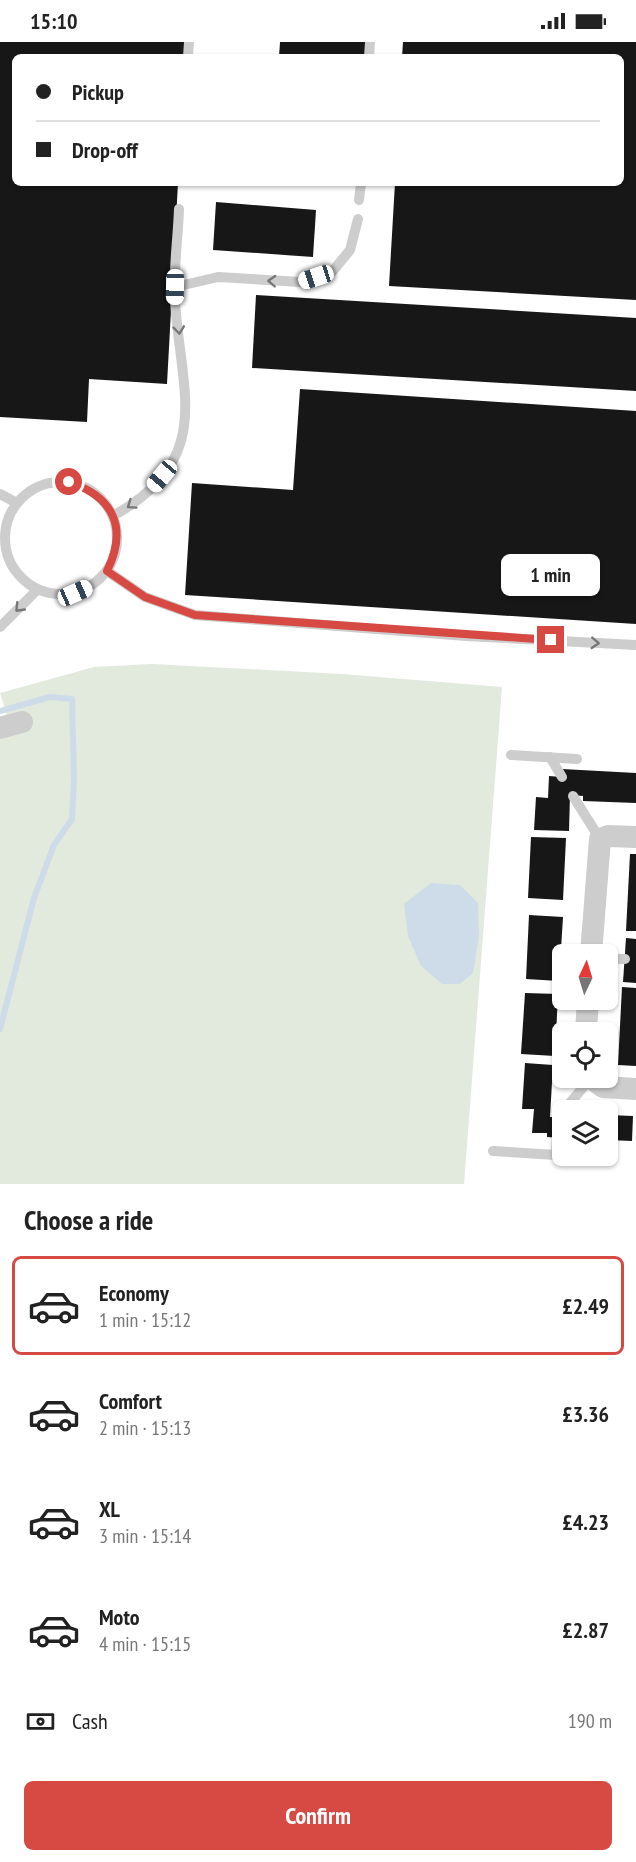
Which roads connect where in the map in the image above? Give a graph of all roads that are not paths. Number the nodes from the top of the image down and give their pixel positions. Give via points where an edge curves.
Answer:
1 (361, 186) edge
2 (359, 200) dead end
3 (179, 209) dead end
4 (358, 219) dead end
5 (175, 287) junction
6 (0, 494) edge
7 (17, 504) junction
8 (113, 516) junction
9 (4, 558) edge
10 (107, 571) junction
11 (37, 590) junction
12 (0, 627) edge
13 (636, 645) edge
14 (22, 722) dead end
15 (0, 728) edge
16 (511, 755) dead end
17 (550, 757) junction
18 (577, 759) dead end
19 (562, 777) dead end
20 (573, 796) dead end
21 (636, 837) edge
22 (600, 838) junction
23 (592, 944) edge
24 (618, 959) edge
25 (625, 959) dead end
26 (582, 1088) edge
27 (618, 1088) edge
28 (636, 1089) edge
29 (572, 1100) edge
30 (493, 1151) dead end
31 (552, 1155) edge

1 - 2 lane
3 - 5 lane
4 -> 5 lane via 350,250 332,272 300,282 218,277
5 -> 8 lane via 186,385 182,441 155,485
6 - 7 lane
7 - 8 lane via 31,490 49,483 69,482 103,499
7 - 9 lane via 7,521
8 - 10 lane via 118,535 116,554
9 - 11 lane
10 - 11 lane via 93,585 75,593 56,595
10 -> 13 lane via 145,597 195,615
11 -> 12 lane
14 - 15 street
16 - 17 lane
17 - 18 lane
17 - 19 lane
20 - 22 lane
21 - 22 street
22 - 23 street
24 - 25 lane
26 - 29 lane
27 - 28 street
30 - 31 lane

